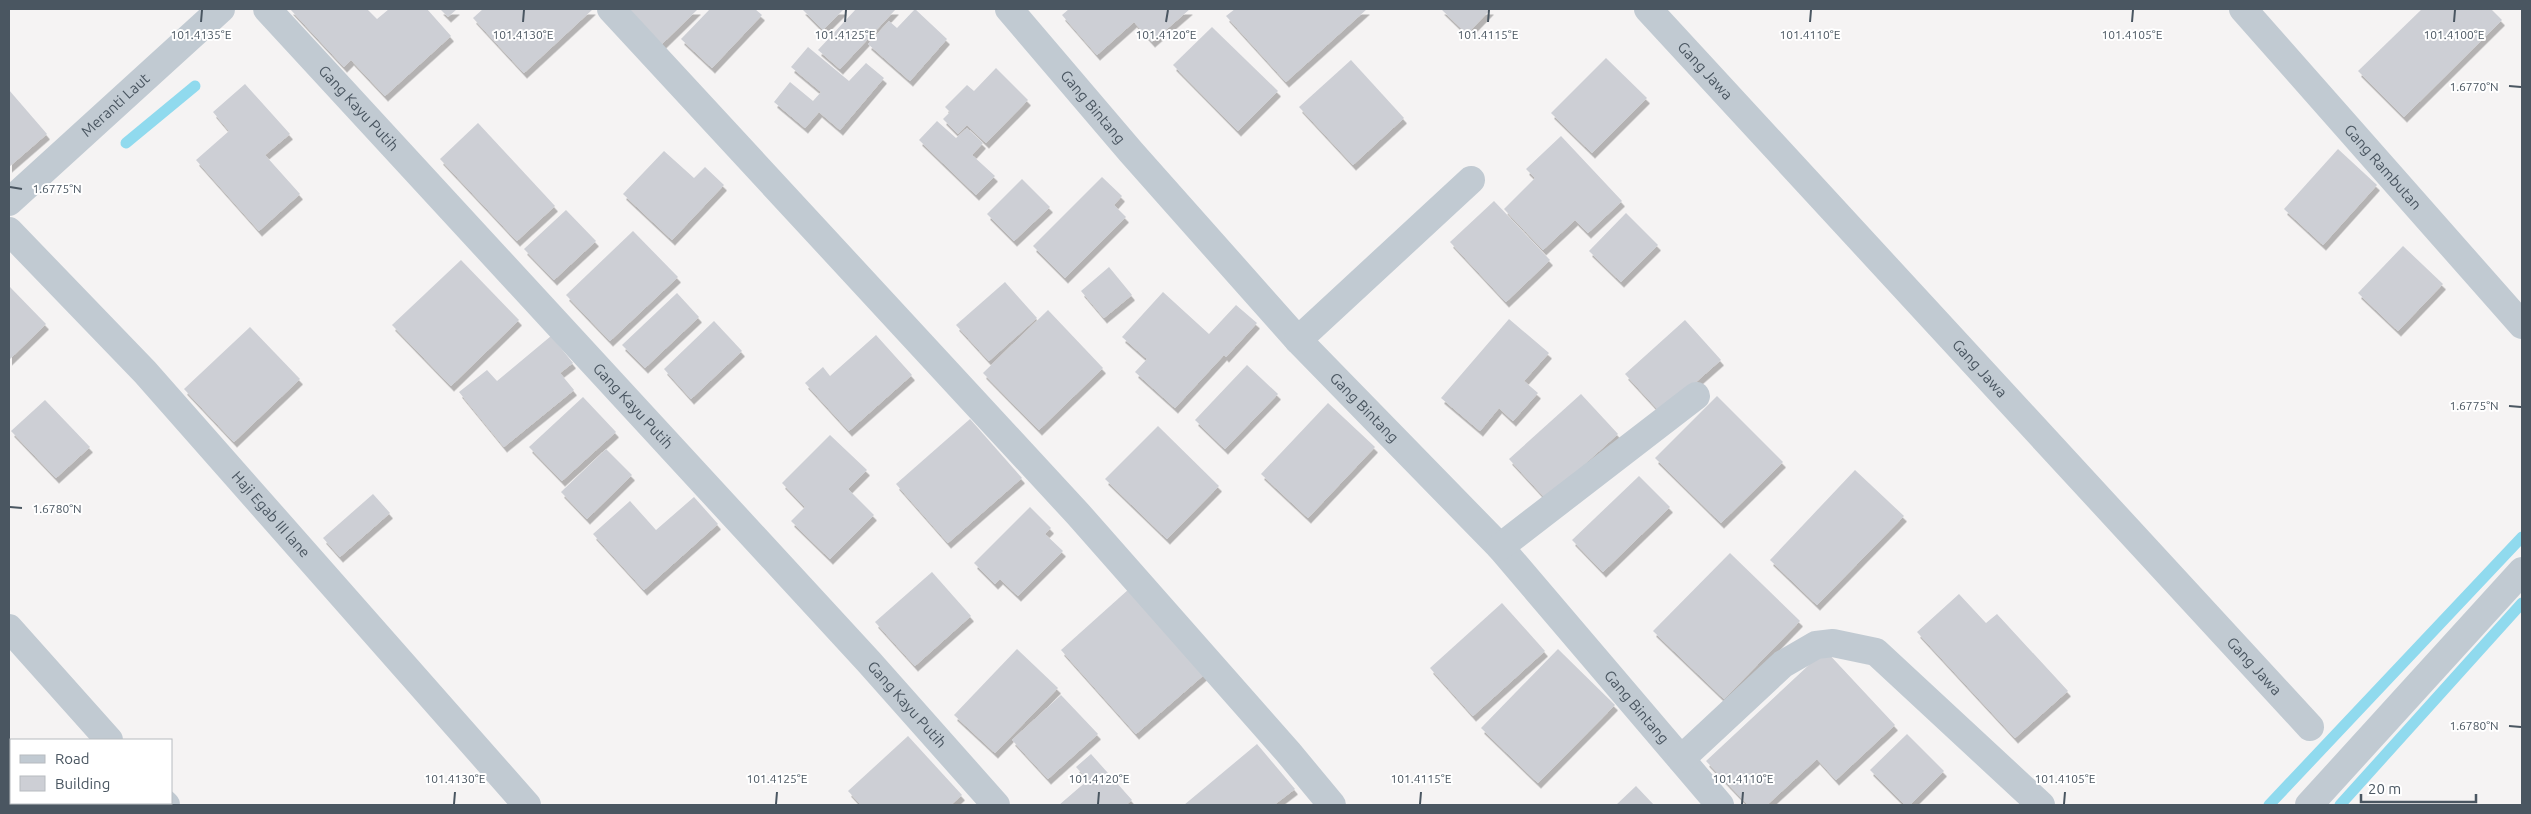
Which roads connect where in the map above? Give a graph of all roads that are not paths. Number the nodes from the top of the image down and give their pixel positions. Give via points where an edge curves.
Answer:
1 (221, 9) edge
2 (267, 9) edge
3 (611, 9) edge
4 (1009, 9) edge
5 (1648, 9) edge
6 (2243, 9) edge
7 (1471, 180) dead end
8 (9, 202) edge
9 (9, 231) edge
10 (2522, 326) edge
11 (1298, 340) junction
12 (1696, 396) dead end
13 (1500, 547) junction
14 (2522, 571) edge
15 (9, 628) edge
16 (2310, 727) dead end
17 (107, 739) edge
18 (1681, 759) junction
19 (527, 805) edge
20 (996, 805) edge
21 (1332, 805) edge
22 (1720, 805) edge
23 (2041, 805) edge
24 (2309, 805) edge

1 - 8 street, Meranti Laut
2 - 20 street, Gang Kayu Putih via 869,662
3 - 21 street via 1078,514
4 - 11 street, Gang Bintang
5 - 16 street, Gang Jawa
6 - 10 street, Gang Rambutan
7 - 11 street
9 - 19 street, Haji Egab III lane via 145,372
11 - 13 street, Gang Bintang
12 - 13 street
13 - 18 street, Gang Bintang
14 - 24 street
15 - 17 street
18 - 22 street, Gang Bintang
18 - 23 street via 1783,664 1816,645 1832,643 1876,652

